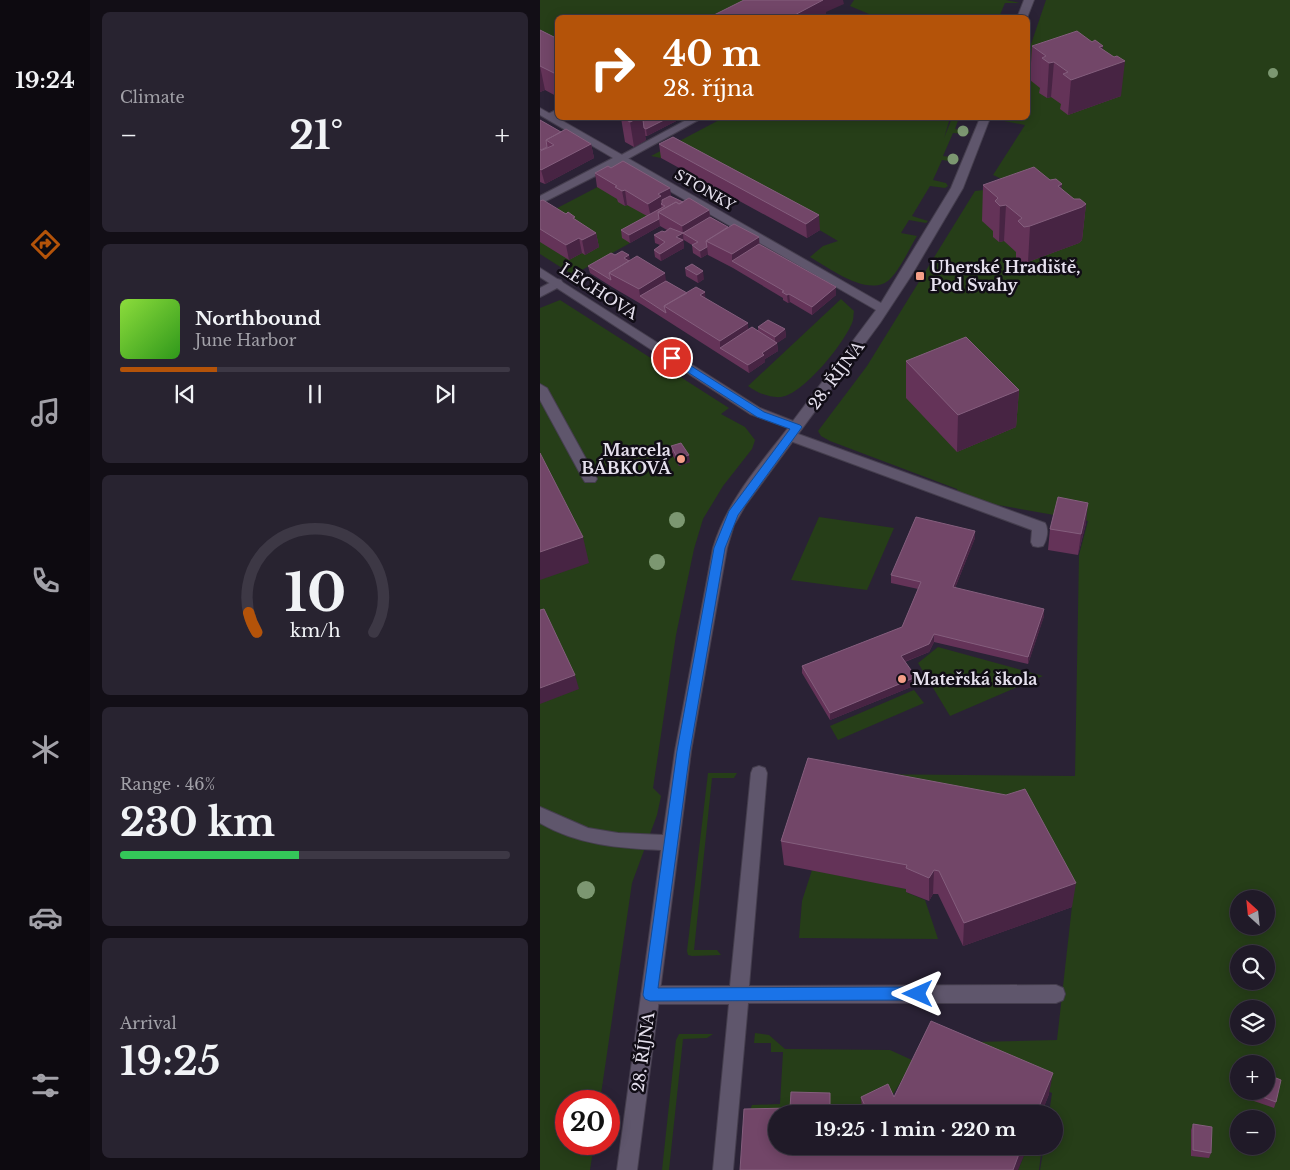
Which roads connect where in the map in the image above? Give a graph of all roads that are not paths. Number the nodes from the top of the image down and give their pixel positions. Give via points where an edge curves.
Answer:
1 (1029, 0) edge
2 (1023, 15) edge
3 (560, 120) edge
4 (693, 120) edge
5 (984, 120) edge
6 (620, 159) junction
7 (540, 201) edge
8 (540, 272) edge
9 (557, 283) junction
10 (540, 293) edge
11 (883, 309) junction
12 (540, 388) edge
13 (793, 432) junction
14 (590, 479) dead end
15 (1038, 542) dead end
16 (759, 773) dead end
17 (540, 814) edge
18 (671, 843) junction
19 (740, 994) junction
20 (1056, 994) dead end
21 (650, 995) junction
22 (627, 1170) edge
23 (723, 1170) edge

1 - 2 street
3 - 6 street, STONKY
4 - 6 street
5 - 11 street, 28. ŘÍJNA via 958,188
6 - 7 street
6 - 11 street, STONKY
8 - 9 street, LECHOVA
9 - 10 street
9 - 13 street, LECHOVA via 755,411
11 - 13 street, 28. ŘÍJNA
12 - 14 street
13 - 15 street, LECHOVA via 1040,527
13 - 18 street, 28. ŘÍJNA via 739,503 723,536 710,592
16 - 19 street
17 - 18 street via 582,836
18 - 21 street, 28. ŘÍJNA
19 - 20 street
19 - 21 street
19 - 23 street
21 - 22 street, 28. ŘÍJNA

